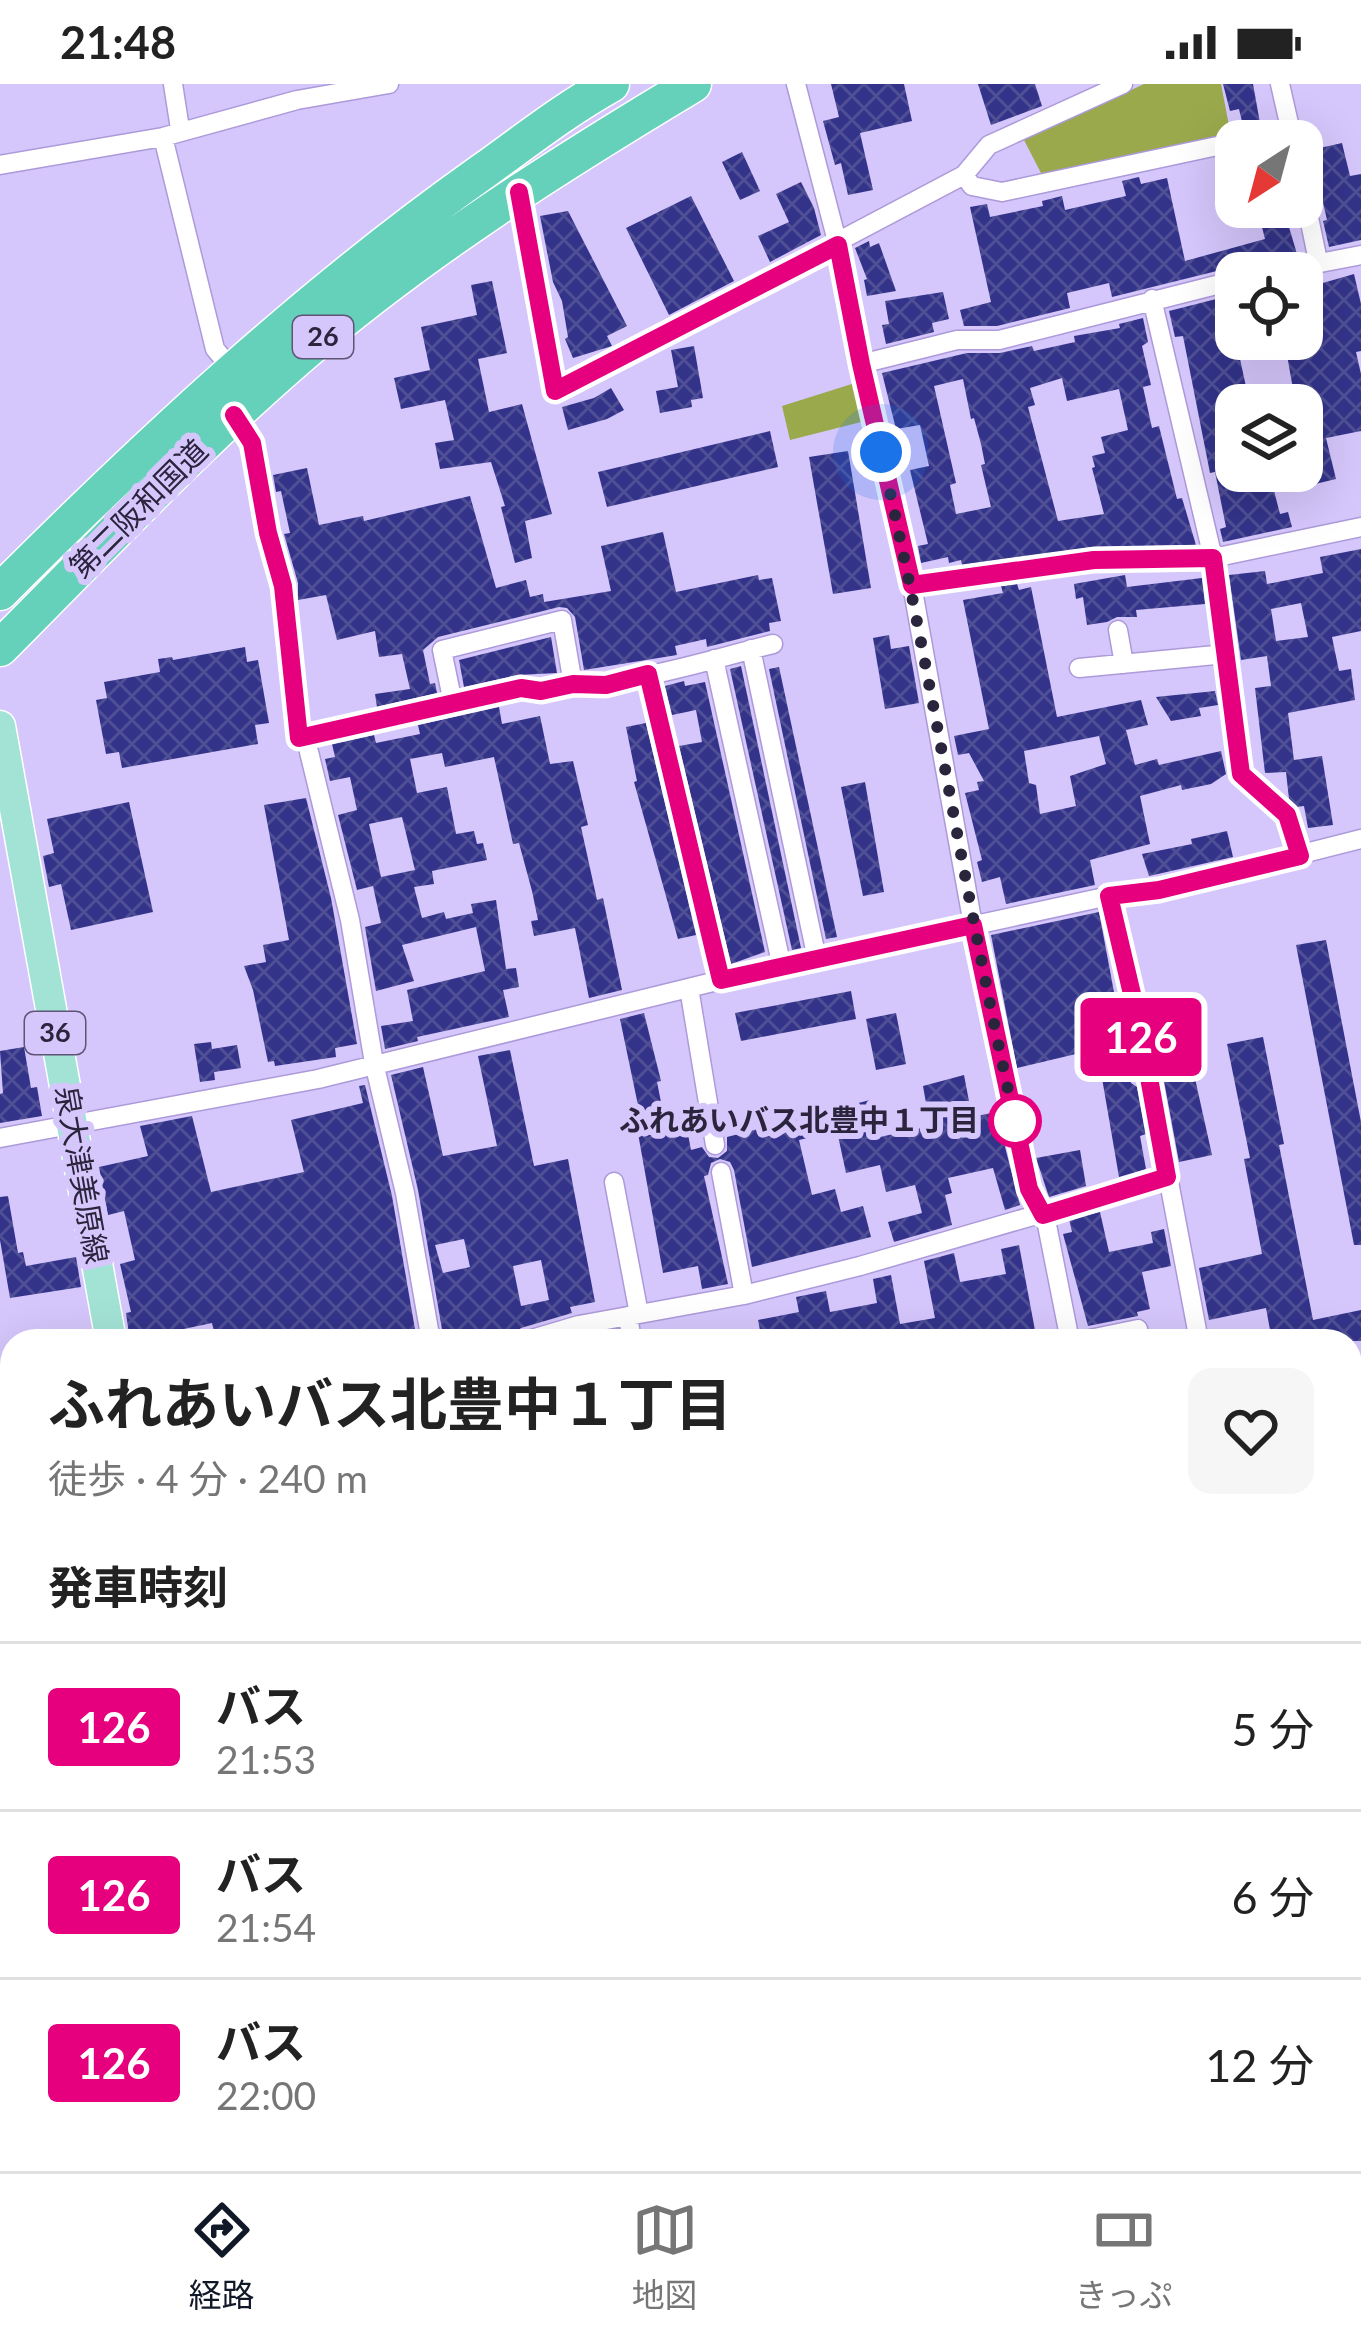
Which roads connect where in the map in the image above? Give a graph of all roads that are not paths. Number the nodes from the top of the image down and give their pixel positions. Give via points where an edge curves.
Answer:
1 (173, 84) edge
2 (388, 84) edge
3 (610, 84) edge
4 (693, 84) edge
5 (796, 84) edge
6 (1123, 84) edge
7 (1280, 84) edge
8 (1288, 120) edge
9 (172, 133) junction
10 (1215, 146) edge
11 (0, 165) edge
12 (964, 176) junction
13 (519, 192) junction
14 (838, 245) junction
15 (1361, 255) edge
16 (1323, 261) edge
17 (1215, 285) edge
18 (1152, 299) junction
19 (861, 364) junction
20 (232, 369) junction
21 (234, 415) junction
22 (1361, 527) edge
23 (1213, 558) junction
24 (912, 585) junction
25 (0, 592) edge
26 (1118, 630) dead end
27 (773, 644) dead end
28 (0, 648) edge
29 (751, 650) junction
30 (1226, 654) junction
31 (714, 659) junction
32 (1124, 664) junction
33 (1079, 668) dead end
34 (648, 674) junction
35 (573, 684) junction
36 (454, 703) junction
37 (0, 726) edge
38 (309, 752) dead end
39 (8, 825) edge
40 (1361, 839) edge
41 (1300, 856) junction
42 (1109, 896) junction
43 (973, 925) junction
44 (817, 959) junction
45 (782, 967) junction
46 (721, 980) junction
47 (688, 988) junction
48 (374, 1063) junction
49 (72, 1123) junction
50 (0, 1138) edge
51 (715, 1145) dead end
52 (721, 1172) dead end
53 (1167, 1177) junction
54 (614, 1182) dead end
55 (1043, 1215) junction
56 (745, 1295) junction
57 (633, 1315) junction
58 (109, 1329) edge
59 (429, 1329) edge
60 (575, 1329) edge
61 (632, 1329) edge
62 (1067, 1329) edge
63 (1197, 1329) edge

1 - 9 street
2 - 9 street
3 - 20 highway, 第二阪和国道 / 26 via 388,241
4 - 13 highway, 第二阪和国道 / 26
5 - 14 street
6 - 12 street via 989,146
7 - 8 street
9 - 11 street
9 - 20 street via 214,349
10 - 12 street via 1002,192 972,186
12 - 14 street
13 - 14 street via 555,391
13 - 21 highway, 第二阪和国道 / 26 via 391,284
14 - 19 street
15 - 16 street
17 - 18 street
18 - 19 street via 999,340 957,340
18 - 23 street
19 - 24 street
20 - 25 highway, 第二阪和国道 / 26
21 - 28 highway, 第二阪和国道 / 26
21 - 36 street via 252,443 283,586 299,738
22 - 23 street
23 - 24 street via 1094,560
23 - 30 street
24 - 43 street
26 - 32 street
27 - 29 street
29 - 31 street
29 - 44 street
30 - 32 street
30 - 41 street via 1241,774 1287,815
31 - 34 street
31 - 45 street
32 - 33 street
34 - 35 street
34 - 46 street
35 - 36 street
35 - 36 street via 562,620 442,650
37 - 39 main road, 泉大津美原線 / 36
38 - 48 street
39 - 49 main road, 泉大津美原線 / 36
40 - 41 street
41 - 42 street
42 - 43 street
42 - 53 street
43 - 44 street
43 - 55 street via 1029,1189
44 - 45 street
45 - 46 street
46 - 47 street
47 - 48 street
47 - 51 street
48 - 49 street
48 - 59 street
49 - 50 street
49 - 58 main road, 泉大津美原線 / 36
52 - 56 street
53 - 55 street
53 - 63 street
54 - 57 street via 631,1226
55 - 56 street
55 - 62 street
56 - 57 street
57 - 60 street
57 - 61 street

